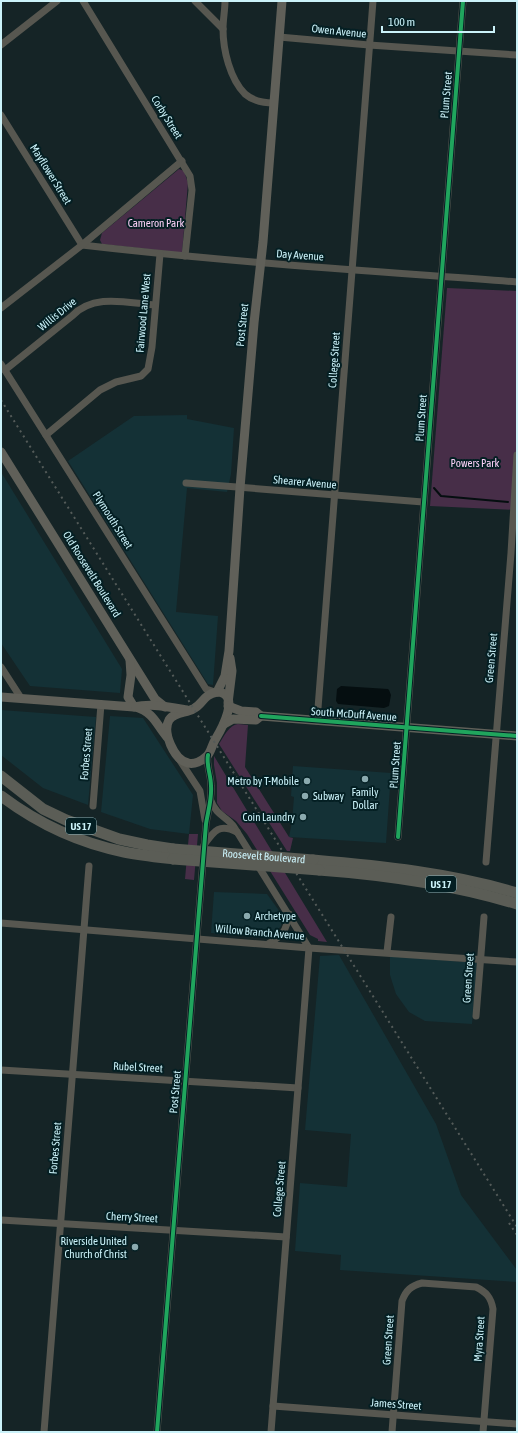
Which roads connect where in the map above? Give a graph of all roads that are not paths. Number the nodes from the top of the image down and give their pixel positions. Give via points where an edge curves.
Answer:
1 (57, 1) edge
2 (83, 1) edge
3 (195, 1) edge
4 (225, 1) edge
5 (282, 1) edge
6 (373, 1) edge
7 (463, 1) edge
8 (223, 30) junction
9 (279, 37) junction
10 (1, 45) edge
11 (369, 45) junction
12 (459, 51) junction
13 (517, 56) edge
14 (274, 103) junction
15 (1, 115) edge
16 (182, 162) junction
17 (82, 245) junction
18 (160, 254) junction
19 (185, 256) junction
20 (261, 263) junction
21 (352, 270) junction
22 (441, 276) junction
23 (517, 282) edge
24 (155, 305) junction
25 (1, 308) edge
26 (3, 367) edge
27 (46, 435) junction
28 (1, 452) edge
29 (517, 455) edge
30 (186, 483) dead end
31 (240, 488) junction
32 (334, 496) junction
33 (423, 502) junction
34 (229, 651) junction
35 (130, 658) junction
36 (1, 667) edge
37 (206, 689) junction
38 (216, 692) junction
39 (1, 697) edge
40 (21, 698) junction
41 (204, 699) junction
42 (101, 704) junction
43 (228, 704) junction
44 (134, 706) junction
45 (165, 707) junction
46 (189, 711) junction
47 (261, 716) junction
48 (317, 721) junction
49 (224, 724) junction
50 (406, 727) junction
51 (496, 734) junction
52 (517, 736) edge
53 (170, 741) junction
54 (208, 754) junction
55 (179, 759) junction
56 (1, 776) edge
57 (1, 796) edge
58 (211, 801) junction
59 (93, 806) dead end
60 (206, 824) junction
61 (237, 832) junction
62 (398, 836) dead end
63 (204, 845) junction
64 (173, 854) junction
65 (486, 862) dead end
66 (89, 866) dead end
67 (517, 893) edge
68 (517, 904) edge
69 (289, 914) junction
70 (484, 917) dead end
71 (391, 918) dead end
72 (1, 923) edge
73 (84, 929) junction
74 (196, 938) junction
75 (268, 944) junction
76 (309, 948) junction
77 (387, 952) junction
78 (480, 959) junction
79 (517, 962) edge
80 (476, 1016) dead end
81 (1, 1070) edge
82 (72, 1075) junction
83 (185, 1081) junction
84 (298, 1088) junction
85 (1, 1220) edge
86 (61, 1224) junction
87 (173, 1231) junction
88 (286, 1237) junction
89 (445, 1285) joint
90 (273, 1406) junction
91 (393, 1415) junction
92 (484, 1422) junction
93 (517, 1424) edge
94 (44, 1432) edge
95 (157, 1432) edge
96 (271, 1432) edge
97 (392, 1432) edge
98 (483, 1432) edge

1 - 10 street
2 - 16 street, Corby Street
3 - 8 street
4 - 8 street
5 - 9 main road, Post Street
6 - 11 street, College Street
7 - 12 street, Plum Street
8 - 14 street via 228,65 240,87 246,95 258,101
9 - 11 street, Owen Avenue
9 - 14 main road, Post Street
11 - 12 street, Owen Avenue
11 - 21 street, College Street
12 - 13 street, Owen Avenue
12 - 22 street, Plum Street
14 - 20 main road, Post Street
15 - 17 street, Mayflower Street
16 - 17 street
16 - 19 street, Corby Street via 190,176 192,190
17 - 18 street, Day Avenue
17 - 25 street
18 - 19 street, Day Avenue
18 - 24 street, Fairwood Lane West
19 - 20 street, Day Avenue
20 - 21 street, Day Avenue
20 - 31 main road, Post Street
21 - 22 street, Day Avenue
21 - 32 street, College Street
22 - 23 street, Day Avenue
22 - 33 street, Plum Street
24 - 26 street, Willis Drive via 104,301 89,304
24 - 27 street, Fairwood Lane West via 150,362 146,373 100,390
26 - 27 street, Plymouth Street
27 - 37 street, Plymouth Street
28 - 35 main road, Old Roosevelt Boulevard
29 - 51 street, Green Street
30 - 31 street, Shearer Avenue
31 - 32 street, Shearer Avenue
31 - 34 main road, Post Street
32 - 33 street, Shearer Avenue
32 - 48 street, College Street
33 - 50 street, Plum Street
34 - 38 main road, Post Street via 225,676
34 - 43 main road, Post Street via 232,671
35 - 44 main road via 128,697
35 - 45 main road, Old Roosevelt Boulevard via 155,700
36 - 40 street
37 - 38 street
37 - 41 street
38 - 41 main road via 210,693
38 - 43 main road via 225,694
39 - 40 main road
40 - 42 main road
41 - 46 main road
42 - 44 main road
42 - 59 street, Forbes Street
43 - 47 main road, South McDuff Avenue via 242,711 256,712
43 - 49 main road, Post Street
44 - 45 main road
44 - 53 main road via 153,717
45 - 46 main road
46 - 53 main road via 170,718 166,732
47 - 48 main road, South McDuff Avenue
47 - 49 main road, South McDuff Avenue via 256,720 233,719
48 - 50 main road, South McDuff Avenue
49 - 54 main road, Post Street
50 - 51 main road, South McDuff Avenue
50 - 62 street, Plum Street
51 - 52 main road, South McDuff Avenue
51 - 65 street, Green Street
53 - 55 main road
54 - 55 main road via 204,759 194,763
54 - 58 street, Post Street
55 - 60 street, Post Street via 201,794
56 - 64 highway, Roosevelt Boulevard / US 17 via 43,809 66,820 119,839
57 - 64 highway, Roosevelt Boulevard / US 17 via 26,813 70,836 123,852
58 - 60 street, Post Street
58 - 61 street via 218,814 231,823
60 - 63 street, Post Street
61 - 63 street via 220,828
61 - 69 street
63 - 74 street, Post Street
64 - 67 highway, Roosevelt Boulevard / US 17, bridge via 387,866 434,873
64 - 68 highway, Roosevelt Boulevard / US 17, bridge via 440,884
66 - 73 street, Forbes Street
69 - 75 street via 285,932
69 - 76 street
70 - 78 street, Green Street
71 - 77 street
72 - 73 street, Willow Branch Avenue
73 - 74 street, Willow Branch Avenue
73 - 82 street, Forbes Street
74 - 75 street, Willow Branch Avenue
74 - 83 street, Post Street
75 - 76 street, Willow Branch Avenue
76 - 77 street, Willow Branch Avenue
76 - 84 street, College Street
77 - 78 street, Willow Branch Avenue
78 - 79 street, Willow Branch Avenue
78 - 80 street, Green Street
81 - 82 street, Rubel Street
82 - 83 street, Rubel Street
82 - 86 street, Forbes Street
83 - 84 street, Rubel Street
83 - 87 street, Post Street
84 - 88 street, College Street
85 - 86 street, Cherry Street
86 - 87 street, Cherry Street
86 - 94 street, Forbes Street
87 - 88 street, Cherry Street
87 - 95 street, Post Street
88 - 90 street, College Street
89 - 91 street, Green Street via 422,1283 408,1288 404,1295
89 - 92 street, Myra Street via 476,1287 483,1290 492,1302
90 - 91 street, James Street
90 - 96 street, College Street
91 - 92 street, James Street
91 - 97 street, Green Street
92 - 93 street, James Street
92 - 98 street, Myra Street

